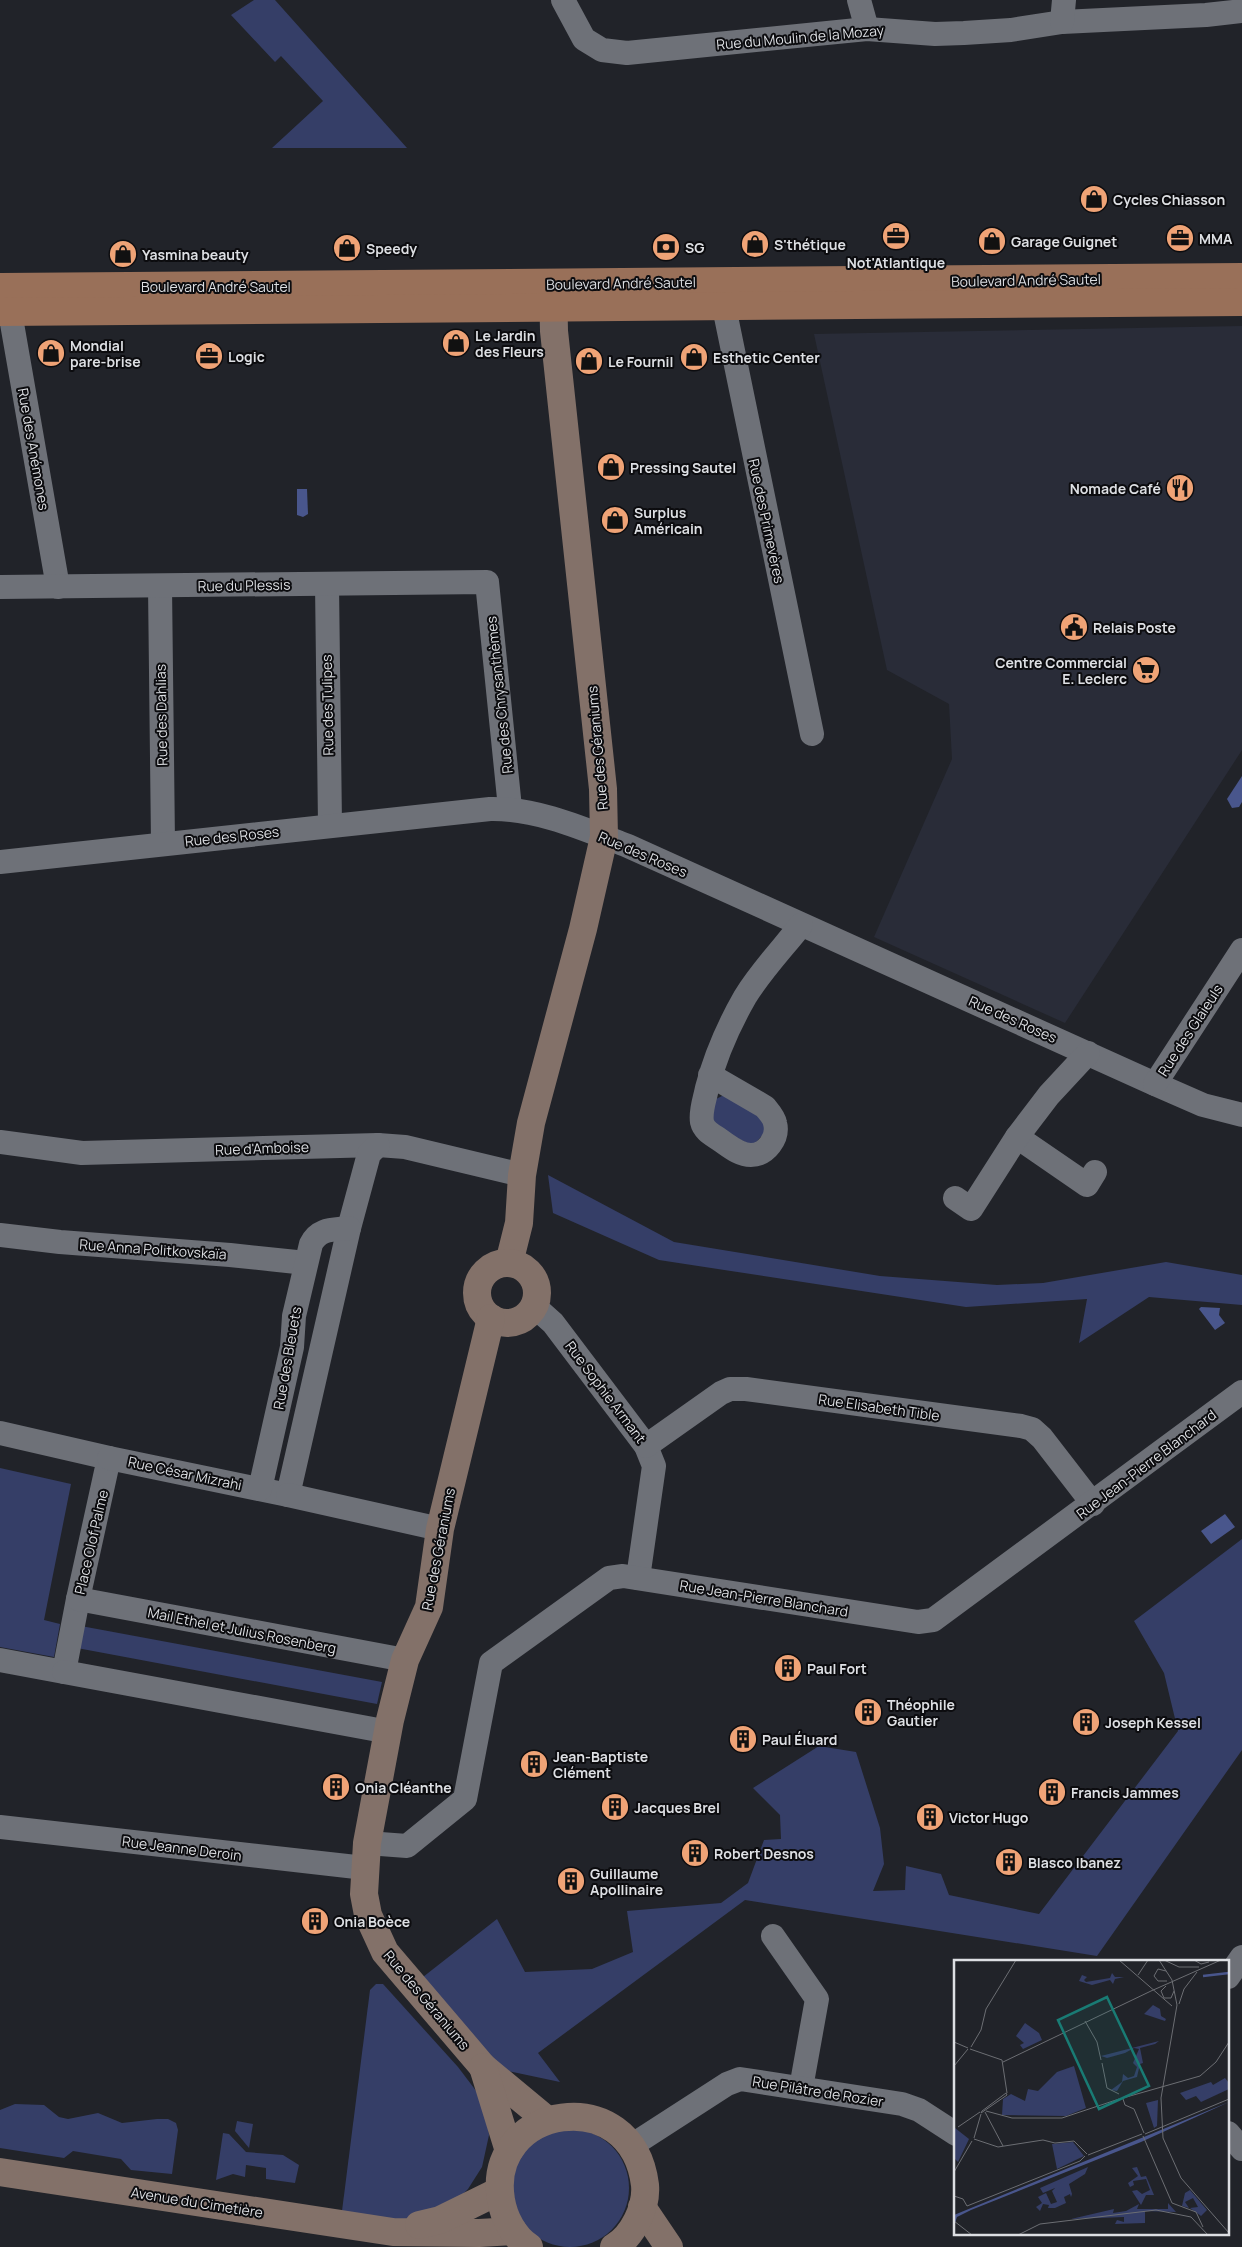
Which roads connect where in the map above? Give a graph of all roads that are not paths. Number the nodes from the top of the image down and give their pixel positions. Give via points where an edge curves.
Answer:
1 (563, 0) edge
2 (859, 0) edge
3 (1063, 11) edge
4 (1242, 11) edge
5 (867, 29) junction
6 (1242, 277) edge
7 (554, 296) junction
8 (1242, 302) edge
9 (3, 304) edge
10 (724, 307) junction
11 (488, 582) joint
12 (327, 584) junction
13 (160, 586) junction
14 (0, 587) edge
15 (58, 587) junction
16 (812, 734) dead end
17 (510, 808) junction
18 (330, 825) junction
19 (604, 836) junction
20 (163, 843) junction
21 (0, 862) edge
22 (801, 925) junction
23 (1242, 950) edge
24 (1088, 1053) junction
25 (710, 1075) dead end
26 (1155, 1084) junction
27 (1242, 1115) edge
28 (1016, 1137) junction
29 (0, 1142) edge
30 (378, 1145) junction
31 (1095, 1172) dead end
32 (522, 1175) junction
33 (955, 1198) dead end
34 (349, 1228) junction
35 (0, 1235) edge
36 (306, 1263) junction
37 (509, 1263) junction
38 (534, 1306) junction
39 (490, 1318) junction
40 (1242, 1392) edge
41 (0, 1434) edge
42 (646, 1446) junction
43 (109, 1458) junction
44 (260, 1489) junction
45 (288, 1494) junction
46 (1092, 1504) junction
47 (440, 1529) junction
48 (638, 1578) junction
49 (78, 1599) junction
50 (0, 1660) edge
51 (406, 1660) junction
52 (64, 1672) junction
53 (389, 1732) junction
54 (0, 1827) edge
55 (366, 1856) junction
56 (773, 1936) dead end
57 (1242, 1957) edge
58 (1230, 1974) edge
59 (483, 2067) junction
60 (801, 2088) junction
61 (547, 2120) junction
62 (954, 2133) edge
63 (1230, 2135) edge
64 (631, 2146) junction
65 (1242, 2149) edge
66 (509, 2151) junction
67 (0, 2172) edge
68 (499, 2191) junction
69 (642, 2207) junction
70 (393, 2232) junction
71 (521, 2239) edge
72 (614, 2247) edge
73 (669, 2247) edge

1 - 5 street, Rue du Moulin de la Mozay via 584,38 592,45 614,53
2 - 5 street
3 - 4 street, Rue du Moulin de la Mozay via 1187,17
3 - 5 street, Rue du Moulin de la Mozay via 1011,30 935,34
6 - 7 main road, Boulevard André Sautel
7 - 9 main road, Boulevard André Sautel
7 - 10 main road, Boulevard André Sautel
7 - 19 street, Rue des Géraniums via 556,350 603,789
8 - 10 main road, Boulevard André Sautel
9 - 15 street, Rue des Anémones
10 - 16 street, Rue des Primevères
11 - 12 street, Rue du Plessis
11 - 17 street, Rue des Chrysanthèmes
12 - 13 street, Rue du Plessis
12 - 18 street, Rue des Tulipes
13 - 15 street, Rue du Plessis
13 - 20 street, Rue des Dahlias
14 - 15 street, Rue du Plessis
17 - 18 street, Rue des Roses
17 - 19 street, Rue des Roses via 539,814
18 - 20 street, Rue des Roses
19 - 22 street, Rue des Roses
19 - 32 street, Rue des Géraniums via 531,1124
20 - 21 street, Rue des Roses
22 - 24 street, Rue des Roses
22 - 25 street via 746,995
23 - 26 street, Rue des Glaieuls
24 - 26 street, Rue des Roses
24 - 28 street
26 - 27 street, Rue des Roses via 1203,1104
28 - 31 street via 1087,1185
28 - 33 street via 971,1209
29 - 30 street, Rue d'Amboise via 82,1153
30 - 32 street, Rue d'Amboise via 405,1147
30 - 34 street, Rue des Bleuets via 369,1154
32 - 37 street, Rue des Géraniums via 519,1222
34 - 36 street, Rue des Bleuets via 321,1231 310,1244
34 - 45 street, Rue des Bleuets
35 - 36 street, Rue Anna Politkovskaïa
36 - 44 street, Rue des Bleuets via 294,1316 292,1347
37 - 38 street via 523,1268 533,1278 537,1297
37 - 39 street via 490,1268 479,1283 479,1303
38 - 39 street via 520,1320 500,1322
38 - 42 street, Rue Sophie Armant via 553,1323
39 - 47 street, Rue des Géraniums
40 - 46 street, Rue Jean-Pierre Blanchard
41 - 43 street
42 - 46 street, Rue Elisabeth Tible via 721,1393 730,1389 746,1389 1032,1429
42 - 48 street, Rue Sophie Armant via 654,1466
43 - 44 street, Rue César Mizrahi
43 - 49 street, Place Olof Palme
44 - 45 street
45 - 47 street
46 - 48 street, Rue Jean-Pierre Blanchard via 932,1620 918,1622
47 - 51 street, Rue des Géraniums via 429,1606
48 - 55 street, Rue Jean-Pierre Blanchard via 610,1578 491,1663 465,1799 406,1846
49 - 51 street, Mail Ethel et Julius Rosenberg
49 - 52 street, Place Olof Palme
50 - 52 street
51 - 53 street, Rue des Géraniums
52 - 53 street
53 - 55 street, Rue des Géraniums
54 - 55 street, Rue Jeanne Deroin
55 - 59 street, Rue des Géraniums via 364,1894 368,1915 385,1952
56 - 60 street via 816,1999
57 - 58 street
59 - 61 street, Rue des Géraniums
59 - 66 street, Rue des Géraniums
60 - 62 street, Rue Pilâtre de Rozier via 902,2104 919,2110
60 - 64 street, Rue Pilâtre de Rozier via 740,2079 727,2084
61 - 64 street via 572,2116 596,2120 618,2132
61 - 66 street via 526,2132
63 - 65 street
64 - 69 street via 642,2168 645,2188
66 - 68 street via 501,2170
67 - 70 street, Avenue du Cimetière
68 - 70 street, Avenue du Cimetière via 440,2220
68 - 71 street via 503,2212
69 - 72 street via 634,2228
69 - 73 street
70 - 71 street, Avenue du Cimetière via 479,2233

